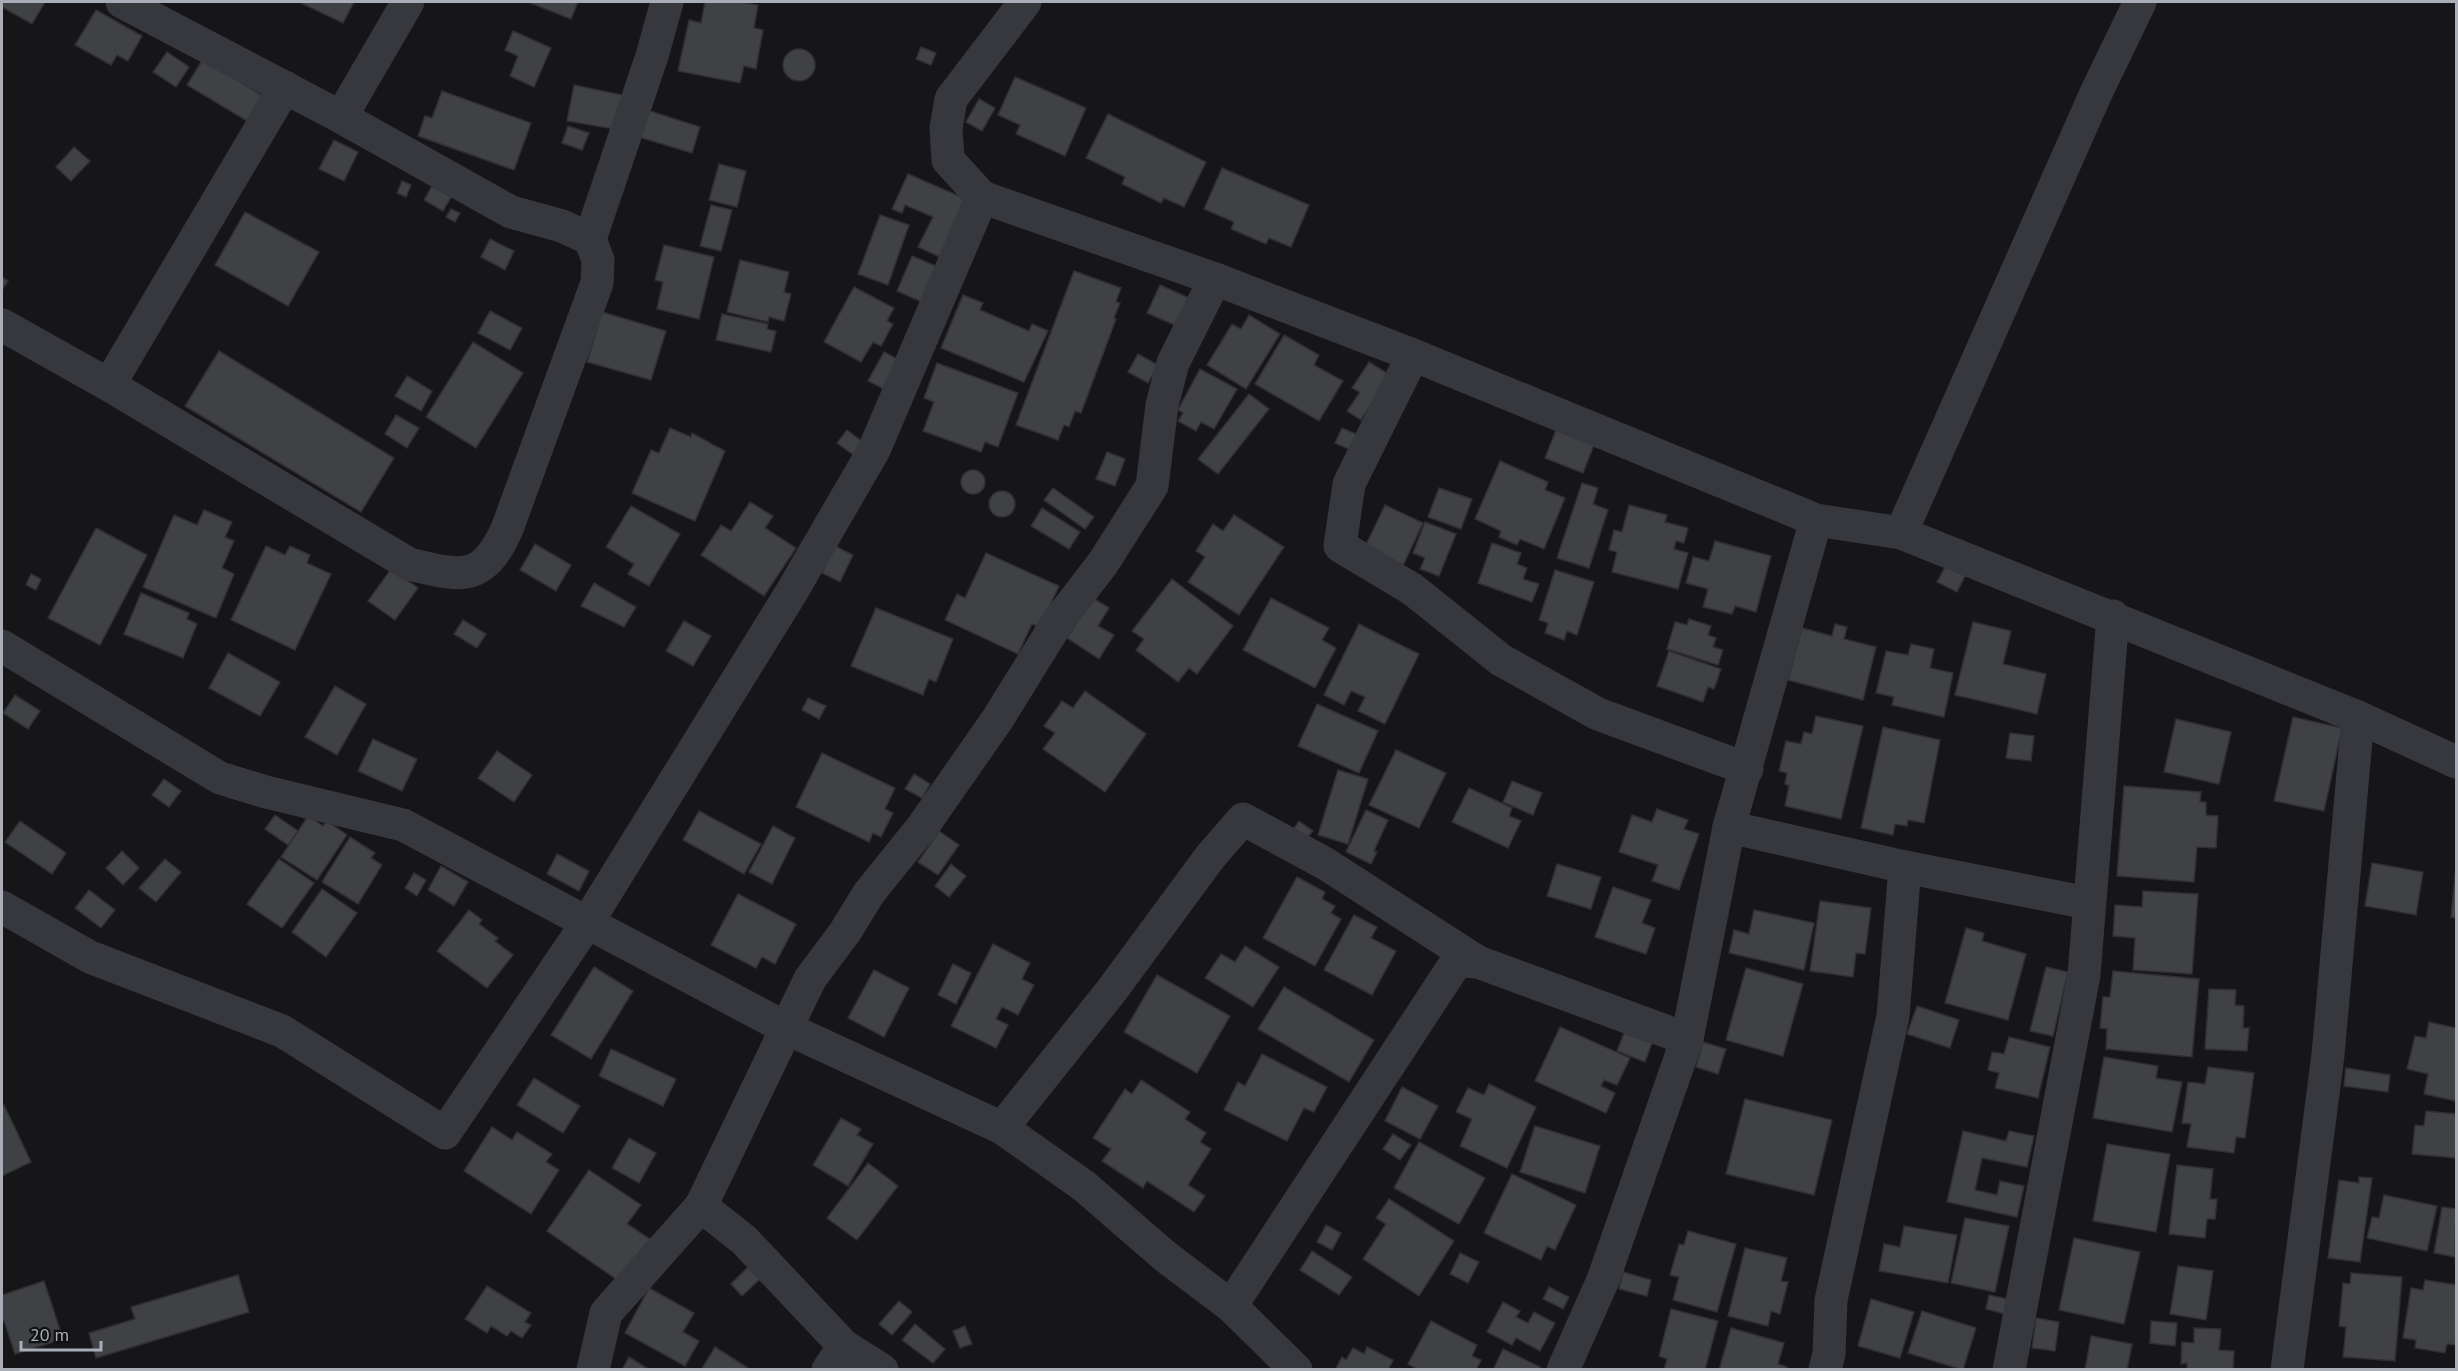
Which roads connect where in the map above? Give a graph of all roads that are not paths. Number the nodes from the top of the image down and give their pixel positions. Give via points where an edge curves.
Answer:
1 (122, 2) edge
2 (408, 2) edge
3 (667, 2) edge
4 (1025, 2) edge
5 (2140, 2) edge
6 (285, 87) junction
7 (341, 117) junction
8 (982, 198) junction
9 (590, 238) junction
10 (1215, 279) junction
11 (2, 325) edge
12 (1413, 355) junction
13 (109, 385) junction
14 (1816, 520) junction
15 (1901, 533) junction
16 (2113, 616) junction
17 (2, 646) edge
18 (2358, 717) junction
19 (2457, 762) edge
20 (1747, 769) junction
21 (1730, 827) junction
22 (1905, 867) junction
23 (2088, 903) junction
24 (2, 907) edge
25 (587, 923) junction
26 (1478, 962) junction
27 (788, 1029) junction
28 (1687, 1039) junction
29 (1002, 1128) junction
30 (701, 1206) junction
31 (1231, 1306) junction
32 (836, 1358) edge
33 (593, 1370) edge
34 (882, 1370) edge
35 (1296, 1370) edge
36 (1563, 1370) edge
37 (1825, 1370) edge
38 (2009, 1370) edge
39 (2287, 1370) edge

1 - 6 street
2 - 7 street
3 - 9 street
4 - 8 street via 951,99 946,128 948,160
5 - 15 street
6 - 7 street
6 - 13 street
7 - 9 street via 511,212
8 - 10 street
8 - 25 street via 874,450
9 - 13 street via 598,260 597,283 507,530 497,552 476,571 446,573 409,564
10 - 12 street
10 - 27 street via 1173,363 1162,405 1152,486 1103,563 1057,623 997,720 810,979
11 - 13 street
12 - 14 street
12 - 20 street via 1349,484 1340,546 1412,589 1501,660 1598,714
14 - 15 street
14 - 20 street
15 - 16 street
16 - 18 street
16 - 23 street
17 - 25 street via 220,778 403,825
18 - 19 street
18 - 39 street via 2328,1055
20 - 21 street
21 - 22 street
21 - 28 street
22 - 23 street
22 - 37 street via 1893,1016 1831,1300
23 - 38 street via 2084,975
24 - 25 street via 90,957 282,1031 445,1133
25 - 27 street
26 - 28 street
26 - 29 street via 1326,864 1243,819
26 - 31 street via 1457,961
27 - 29 street
27 - 30 street
28 - 36 street via 1603,1280
29 - 31 street via 1084,1186 1166,1257
30 - 32 street via 744,1240
30 - 33 street via 606,1313
31 - 35 street
32 - 34 street

